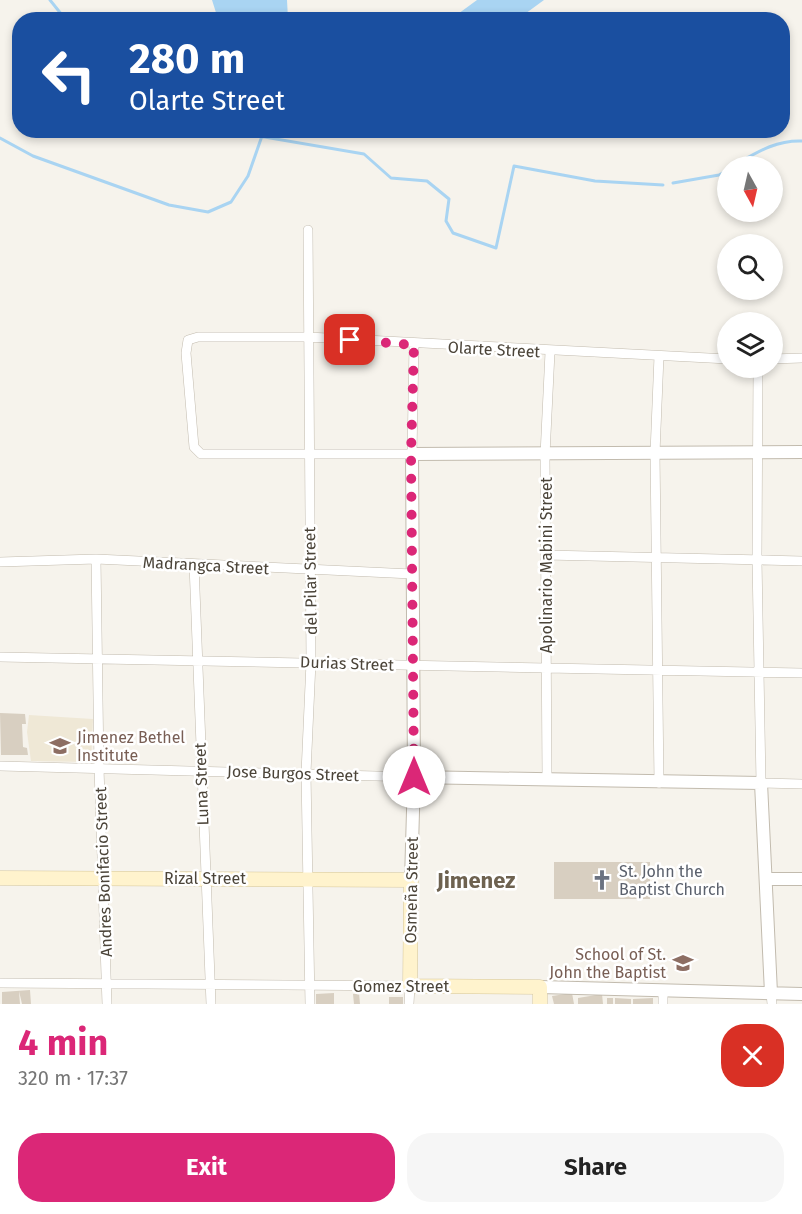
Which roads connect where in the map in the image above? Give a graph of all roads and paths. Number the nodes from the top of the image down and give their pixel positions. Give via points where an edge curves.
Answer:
1 (308, 230) dead end
2 (308, 337) junction
3 (414, 345) junction
4 (550, 351) junction
5 (659, 356) junction
6 (802, 358) edge
7 (717, 359) edge
8 (783, 359) edge
9 (758, 378) edge
10 (655, 453) junction
11 (759, 453) junction
12 (802, 453) edge
13 (309, 454) junction
14 (411, 454) junction
15 (545, 455) junction
16 (546, 555) junction
17 (658, 558) junction
18 (96, 559) junction
19 (757, 561) junction
20 (802, 561) edge
21 (0, 562) edge
22 (194, 564) junction
23 (309, 571) junction
24 (412, 574) junction
25 (0, 657) edge
26 (99, 658) junction
27 (197, 660) junction
28 (311, 662) junction
29 (413, 665) junction
30 (546, 668) junction
31 (657, 671) junction
32 (761, 673) junction
33 (802, 673) edge
34 (0, 766) edge
35 (99, 768) junction
36 (200, 770) junction
37 (306, 773) junction
38 (414, 777) junction
39 (547, 779) junction
40 (659, 783) junction
41 (761, 783) junction
42 (802, 784) edge
43 (0, 878) edge
44 (103, 878) junction
45 (205, 878) junction
46 (307, 878) junction
47 (767, 879) junction
48 (802, 879) edge
49 (411, 880) junction
50 (0, 983) edge
51 (106, 983) junction
52 (210, 983) junction
53 (310, 986) junction
54 (410, 986) junction
55 (540, 987) junction
56 (663, 990) junction
57 (802, 994) edge
58 (772, 999) edge
59 (107, 1004) edge
60 (211, 1004) edge
61 (310, 1004) edge
62 (409, 1004) edge
63 (540, 1004) edge
64 (663, 1004) edge

1 - 2 street, del Pilar Street
2 - 3 street, Olarte Street
2 - 13 street, del Pilar Street
2 - 13 street, Olarte Street via 198,337 188,340 186,353 192,441 198,452
3 - 4 street, Olarte Street
3 - 14 street, Osmeña Street
4 - 5 street, Olarte Street
4 - 15 street, Apolinario Mabini Street
5 - 7 street, Olarte Street
5 - 10 street
6 - 8 street
9 - 11 street
10 - 11 street
10 - 15 street
10 - 17 street
11 - 12 street
11 - 19 street
13 - 14 street
13 - 23 street, del Pilar Street
14 - 15 street
14 - 24 street, Osmeña Street
15 - 16 street, Apolinario Mabini Street
16 - 17 street
16 - 30 street, Apolinario Mabini Street
17 - 19 street
17 - 31 street
18 - 21 street, Madrangca Street
18 - 22 street, Madrangca Street
18 - 26 street, Andres Bonifacio Street
19 - 20 street
19 - 32 street
22 - 23 street, Madrangca Street
22 - 27 street, Luna Street
23 - 24 street, Madrangca Street
23 - 28 street, del Pilar Street
24 - 29 street, Osmeña Street
25 - 26 street, Durias Street
26 - 27 street, Durias Street
26 - 35 street, Andres Bonifacio Street
27 - 28 street, Durias Street
27 - 36 street, Luna Street
28 - 29 street, Durias Street
28 - 37 street, del Pilar Street
29 - 30 street, Durias Street
29 - 38 street, Osmeña Street
30 - 31 street, Durias Street
30 - 39 street, Apolinario Mabini Street
31 - 32 street, Durias Street
31 - 40 street
32 - 33 street, Durias Street
32 - 41 street
34 - 35 street, Jose Burgos Street
35 - 36 street, Jose Burgos Street
35 - 44 street, Andres Bonifacio Street
36 - 37 street, Jose Burgos Street
36 - 45 street, Luna Street
37 - 38 street, Jose Burgos Street
37 - 46 street, del Pilar Street
38 - 39 street, Jose Burgos Street
38 - 49 street, Osmeña Street
39 - 40 street, Jose Burgos Street
40 - 41 street, Jose Burgos Street
41 - 42 street, Jose Burgos Street
41 - 47 street
43 - 44 main road, Rizal Street
44 - 45 main road, Rizal Street
44 - 51 street, Andres Bonifacio Street
45 - 46 main road, Rizal Street
45 - 52 street, Luna Street
46 - 49 main road, Rizal Street
46 - 53 street, del Pilar Street
47 - 48 street
47 - 58 street
49 - 54 main road, Osmeña Street
50 - 51 street, Gomez Street
51 - 52 street, Gomez Street
51 - 59 street, Andres Bonifacio Street
52 - 53 street, Gomez Street
52 - 60 street, Luna Street
53 - 54 street, Gomez Street
53 - 61 street, del Pilar Street
54 - 55 main road, Gomez Street
54 - 62 street, Osmeña Street
55 - 56 street, Gomez Street
55 - 63 main road
56 - 58 street, Gomez Street
56 - 64 street
57 - 58 street, Gomez Street

